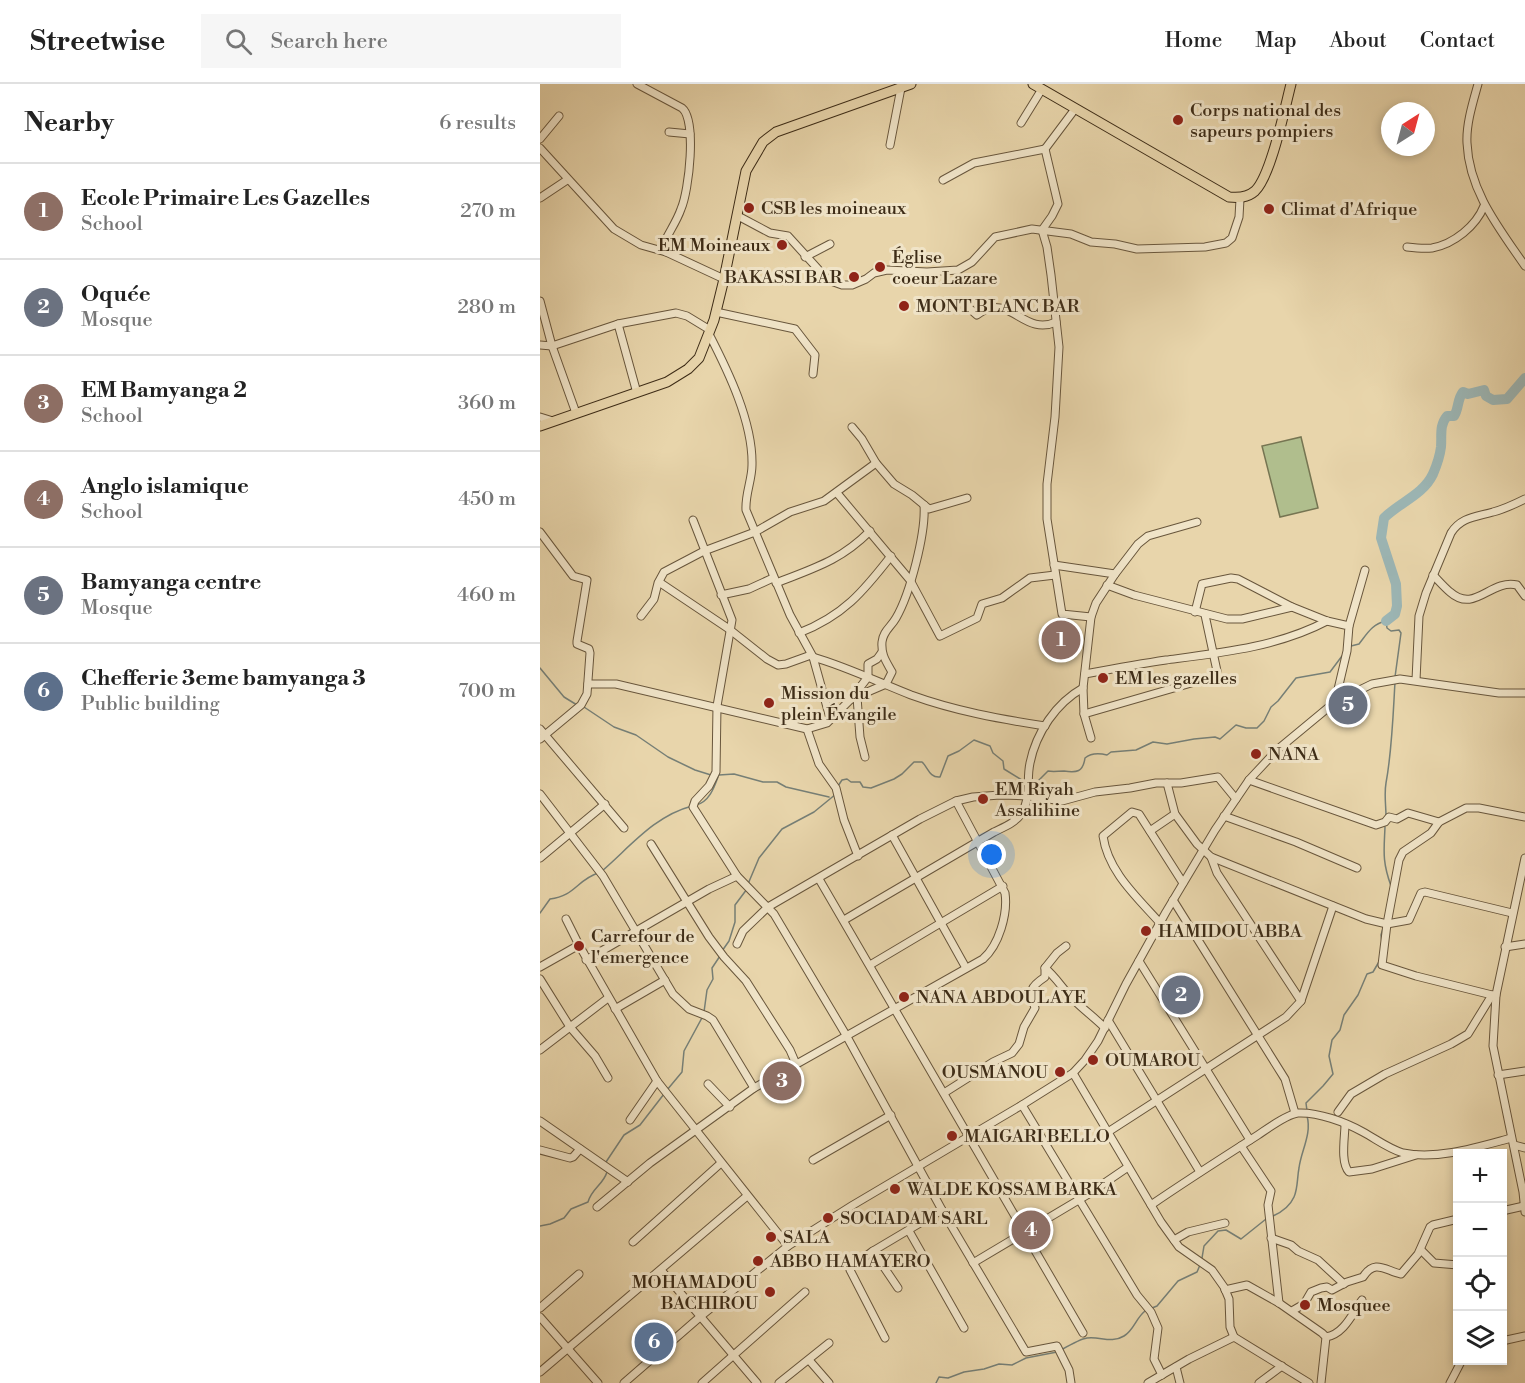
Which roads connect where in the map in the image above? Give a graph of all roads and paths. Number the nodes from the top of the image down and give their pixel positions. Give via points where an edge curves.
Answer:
1 (637, 84) edge
2 (911, 84) edge
3 (1033, 84) edge
4 (1292, 84) edge
5 (1478, 84) edge
6 (901, 88) junction
7 (1042, 89) junction
8 (1075, 109) junction
9 (559, 116) dead end
10 (1021, 123) dead end
11 (669, 132) dead end
12 (690, 134) junction
13 (540, 139) edge
14 (890, 145) dead end
15 (540, 148) edge
16 (1045, 149) junction
17 (567, 180) junction
18 (943, 180) dead end
19 (540, 198) edge
20 (1240, 199) junction
21 (1484, 206) junction
22 (738, 216) junction
23 (1042, 230) junction
24 (830, 244) dead end
25 (1407, 247) dead end
26 (666, 252) junction
27 (805, 257) junction
28 (1525, 266) edge
29 (724, 279) junction
30 (540, 301) edge
31 (969, 308) dead end
32 (716, 312) junction
33 (1056, 322) junction
34 (618, 324) junction
35 (710, 332) junction
36 (540, 345) edge
37 (552, 346) junction
38 (813, 374) dead end
39 (637, 393) junction
40 (576, 413) junction
41 (540, 417) edge
42 (553, 421) junction
43 (540, 426) edge
44 (852, 427) dead end
45 (876, 463) junction
46 (837, 494) junction
47 (967, 498) dead end
48 (1525, 499) edge
49 (924, 505) junction
50 (693, 520) dead end
51 (1197, 522) dead end
52 (870, 531) junction
53 (540, 532) edge
54 (755, 532) junction
55 (704, 551) junction
56 (891, 556) junction
57 (1054, 565) junction
58 (1365, 570) dead end
59 (1115, 574) junction
60 (1055, 575) junction
61 (1433, 575) junction
62 (774, 580) junction
63 (910, 580) junction
64 (659, 582) junction
65 (1107, 585) junction
66 (721, 595) junction
67 (1525, 596) edge
68 (1292, 607) junction
69 (1195, 612) junction
70 (1205, 615) junction
71 (641, 616) dead end
72 (1090, 617) junction
73 (1327, 621) junction
74 (1348, 626) junction
75 (729, 629) junction
76 (800, 633) junction
77 (882, 652) junction
78 (1213, 654) junction
79 (812, 656) junction
80 (1085, 674) junction
81 (868, 677) junction
82 (1416, 680) junction
83 (588, 684) junction
84 (886, 684) junction
85 (1083, 688) junction
86 (1525, 693) edge
87 (854, 698) junction
88 (1335, 702) junction
89 (717, 706) junction
90 (1084, 714) junction
91 (830, 718) junction
92 (1046, 726) junction
93 (807, 729) junction
94 (542, 734) edge
95 (1091, 738) dead end
96 (865, 757) dead end
97 (1249, 780) junction
98 (1167, 783) junction
99 (540, 794) edge
100 (1029, 796) junction
101 (1236, 799) junction
102 (956, 801) junction
103 (605, 804) junction
104 (1175, 814) junction
105 (1224, 816) junction
106 (1525, 817) edge
107 (1439, 822) junction
108 (624, 828) dead end
109 (1150, 831) junction
110 (571, 834) junction
111 (892, 835) junction
112 (977, 842) junction
113 (651, 844) dead end
114 (1203, 849) junction
115 (858, 856) junction
116 (1211, 857) junction
117 (540, 858) edge
118 (1525, 858) edge
119 (1358, 868) dead end
120 (737, 876) junction
121 (819, 879) junction
122 (917, 879) junction
123 (1183, 883) junction
124 (1002, 886) junction
125 (1522, 888) edge
126 (1173, 900) junction
127 (687, 902) junction
128 (1334, 906) junction
129 (768, 908) junction
130 (1512, 913) junction
131 (566, 919) dead end
132 (844, 920) junction
133 (941, 923) junction
134 (1160, 923) junction
135 (1384, 923) junction
136 (637, 931) junction
137 (736, 944) dead end
138 (1525, 944) edge
139 (579, 945) junction
140 (1066, 946) dead end
141 (1505, 946) junction
142 (586, 960) junction
143 (1139, 961) junction
144 (870, 965) junction
145 (540, 967) edge
146 (966, 968) junction
147 (1045, 968) junction
148 (540, 979) edge
149 (665, 980) junction
150 (1494, 995) junction
151 (608, 998) junction
152 (1300, 1001) junction
153 (894, 1008) junction
154 (615, 1009) junction
155 (1106, 1024) junction
156 (570, 1027) junction
157 (846, 1035) junction
158 (1257, 1037) junction
159 (540, 1050) edge
160 (796, 1064) junction
161 (1206, 1068) junction
162 (1525, 1071) edge
163 (1073, 1073) junction
164 (1498, 1075) junction
165 (608, 1078) dead end
166 (659, 1084) junction
167 (708, 1084) dead end
168 (754, 1088) junction
169 (944, 1093) junction
170 (1156, 1100) junction
171 (1022, 1106) junction
172 (730, 1107) junction
173 (1338, 1112) junction
174 (1297, 1113) junction
175 (891, 1115) junction
176 (1324, 1117) junction
177 (630, 1120) dead end
178 (540, 1121) edge
179 (1342, 1123) junction
180 (695, 1131) junction
181 (1108, 1132) junction
182 (969, 1136) junction
183 (1250, 1140) junction
184 (1512, 1142) junction
185 (1241, 1146) junction
186 (580, 1149) junction
187 (1525, 1149) edge
188 (540, 1150) edge
189 (1418, 1154) junction
190 (813, 1160) dead end
191 (721, 1163) junction
192 (919, 1166) junction
193 (1128, 1167) junction
194 (1200, 1172) junction
195 (628, 1182) junction
196 (1524, 1192) edge
197 (747, 1196) junction
198 (1078, 1199) junction
199 (1151, 1205) junction
200 (597, 1206) dead end
201 (1524, 1209) edge
202 (942, 1210) junction
203 (1507, 1211) edge
204 (1453, 1220) edge
205 (1225, 1223) dead end
206 (909, 1231) junction
207 (1024, 1231) junction
208 (1271, 1238) junction
209 (1174, 1240) junction
210 (633, 1242) dead end
211 (788, 1246) junction
212 (1421, 1250) junction
213 (873, 1251) junction
214 (973, 1263) junction
215 (1453, 1264) edge
216 (661, 1270) junction
217 (579, 1274) dead end
218 (1344, 1284) junction
219 (898, 1288) dead end
220 (1225, 1290) junction
221 (805, 1292) dead end
222 (1362, 1300) dead end
223 (1279, 1303) junction
224 (540, 1308) edge
225 (1292, 1311) junction
226 (701, 1316) junction
227 (540, 1317) edge
228 (964, 1328) dead end
229 (1083, 1333) dead end
230 (1525, 1336) edge
231 (1234, 1337) junction
232 (1326, 1337) junction
233 (885, 1338) dead end
234 (1507, 1338) edge
235 (829, 1343) dead end
236 (568, 1348) junction
237 (734, 1356) junction
238 (809, 1360) junction
239 (1460, 1365) edge
240 (1282, 1366) junction
241 (1176, 1367) junction
242 (540, 1371) edge
243 (1162, 1375) junction
244 (1452, 1381) edge
245 (598, 1383) edge
246 (624, 1383) edge
247 (702, 1383) edge
248 (757, 1383) edge
249 (779, 1383) edge
250 (829, 1383) edge
251 (1071, 1383) edge
252 (1148, 1383) edge
253 (1180, 1383) edge
254 (1259, 1383) edge
255 (1309, 1383) edge
256 (1321, 1383) edge

1 - 12 street via 687,112
2 - 6 main road
3 - 7 main road
4 - 20 main road via 1267,170 1255,191
5 - 21 street via 1466,142 1471,173
6 - 14 street
6 - 22 main road via 776,132 762,142 746,171
7 - 8 main road
7 - 10 street
8 - 16 street
8 - 20 main road
9 - 13 street
11 - 12 street
12 - 26 street via 682,208 664,243
15 - 17 street
16 - 18 street via 974,163
16 - 23 street via 1058,204
17 - 19 street
17 - 26 street via 614,229 641,245
20 - 23 street via 1232,238 1205,247 1137,249
21 - 25 street via 1480,217 1456,238 1432,248
21 - 28 street
22 - 27 street via 770,233 788,236
22 - 29 main road
23 - 27 street via 995,237 972,262 958,270 887,270 852,285 828,280
23 - 33 street
24 - 27 street
26 - 29 street
29 - 32 main road
30 - 37 street
31 - 33 street via 977,315 998,308 1013,312 1026,322
32 - 35 main road
32 - 38 street via 795,329 815,354
33 - 57 street via 1058,383 1047,484 1047,519
34 - 35 street via 676,313
34 - 37 street
34 - 39 street
35 - 39 main road via 699,358 688,369
35 - 54 street via 751,443 752,466 745,497
36 - 37 street
37 - 40 street
39 - 40 main road
40 - 42 main road
41 - 42 street
42 - 43 main road
44 - 45 street
45 - 46 street
45 - 49 street via 894,484
46 - 52 street
46 - 54 street via 790,512
47 - 49 street via 929,509
48 - 61 street via 1456,525
49 - 63 street via 925,519
50 - 55 street
51 - 59 street via 1148,536
52 - 56 street
52 - 62 street via 822,567
53 - 83 street via 573,576 587,581 577,644 590,653
54 - 55 street
54 - 62 street
55 - 64 street via 664,572
55 - 66 street
56 - 63 street
56 - 76 street via 856,599 824,624
57 - 59 street
57 - 60 street
58 - 74 street
59 - 65 street
60 - 63 street via 1030,578 1002,598 982,604 977,618 940,636
60 - 72 street via 1062,614
61 - 67 street via 1452,594 1464,599 1474,600 1496,586 1510,584 1517,585
61 - 82 street via 1419,616
62 - 66 street
62 - 76 street
63 - 77 street via 896,619 883,634
64 - 71 street via 654,599
64 - 75 street
65 - 69 street
65 - 72 street
66 - 75 street via 732,620
68 - 69 street via 1245,581 1231,578 1202,584
68 - 70 street via 1242,619
68 - 73 street
69 - 70 street
70 - 78 street
72 - 80 street
73 - 74 street
73 - 78 street via 1279,641
74 - 88 street
75 - 79 street via 778,665
75 - 89 street
76 - 79 street
77 - 81 street via 868,664
77 - 84 street via 892,672
78 - 80 street
78 - 90 street via 1217,670 1212,677
79 - 81 street
79 - 91 street
80 - 85 street
81 - 84 street
81 - 87 street
82 - 86 street via 1499,693
82 - 88 street via 1372,684
83 - 89 street via 616,684
83 - 94 street via 580,706
84 - 87 street
84 - 92 street via 988,718
85 - 90 street
85 - 92 street via 1070,696
87 - 91 street
87 - 96 street
88 - 97 street via 1277,750
89 - 93 street
89 - 120 street via 715,775 693,805
90 - 95 street
91 - 93 street via 827,723
92 - 100 street via 1030,764
93 - 115 street via 819,764 837,790
94 - 103 street
97 - 101 street
97 - 107 street via 1376,825 1408,813
98 - 100 street via 1095,792 1062,801
98 - 101 street via 1218,777
98 - 104 street
99 - 110 street
100 - 102 street
100 - 112 street via 1021,815 1012,823
101 - 105 street
102 - 111 street
102 - 112 street
103 - 108 street
103 - 110 street
104 - 109 street
104 - 114 street
105 - 114 street
105 - 119 street
106 - 107 street via 1466,808
107 - 135 street via 1431,833 1403,852
109 - 123 street
109 - 134 street via 1139,814 1132,812 1105,833 1103,840 1124,883
110 - 117 street
110 - 136 street via 596,865
111 - 115 street
111 - 122 street
112 - 122 street
112 - 124 street
113 - 127 street
114 - 116 street
114 - 123 street
115 - 121 street
116 - 128 street
116 - 152 street via 1217,873
118 - 125 street
120 - 127 street
120 - 129 street
121 - 129 street
121 - 132 street
122 - 132 street
122 - 133 street
123 - 126 street
124 - 133 street
124 - 146 street via 1007,902 996,940 989,954
125 - 130 street
126 - 134 street
126 - 158 street
127 - 136 street
127 - 160 street via 724,957 746,981
128 - 135 street
128 - 152 street
129 - 137 street
129 - 157 street
130 - 135 street via 1425,892 1419,896 1409,920
130 - 141 street
131 - 139 street
132 - 144 street
133 - 144 street
133 - 146 street
134 - 143 street
135 - 150 street via 1382,965
136 - 142 street
136 - 149 street
138 - 141 street
139 - 142 street
139 - 145 street
140 - 147 street
141 - 150 street
142 - 151 street
143 - 155 street
143 - 161 street
144 - 153 street
146 - 153 street
147 - 155 street via 1075,1002
147 - 169 street via 1045,977 1030,993 1035,1008 1012,1053
148 - 156 street
149 - 154 street
149 - 168 street via 689,1009 713,1020
150 - 164 street via 1493,1046
150 - 173 street via 1468,1034 1377,1078 1351,1094
151 - 154 street
151 - 156 street
152 - 158 street via 1286,1017
153 - 157 street
153 - 169 street
154 - 166 street
155 - 163 street
155 - 170 street
156 - 159 street
156 - 165 street
157 - 160 street
157 - 175 street
158 - 161 street
158 - 174 street via 1285,1079
160 - 168 street
161 - 170 street
161 - 183 street
162 - 164 street
163 - 171 street
163 - 181 street
164 - 184 street
166 - 177 street
166 - 180 street
167 - 172 street
168 - 172 street
169 - 182 street
170 - 181 street
170 - 194 street
171 - 182 street
171 - 198 street
172 - 180 street
173 - 176 street
173 - 179 street
174 - 176 street
174 - 183 street
175 - 190 street
175 - 192 street
176 - 179 street
178 - 186 street
179 - 189 street via 1392,1149
179 - 189 street via 1349,1172
180 - 191 street
180 - 195 street
181 - 193 street
182 - 192 street
182 - 207 street
183 - 185 street
184 - 187 street
184 - 189 street
184 - 196 street
185 - 194 street
185 - 208 street via 1271,1191
186 - 188 street via 570,1158
186 - 195 street
191 - 197 street
191 - 210 street
192 - 202 street
192 - 211 street
193 - 198 street
193 - 199 street
194 - 199 street
195 - 200 street
196 - 201 street
197 - 211 street
197 - 216 street
198 - 207 street
198 - 243 street via 1158,1328 1154,1359
199 - 209 street
201 - 203 street
202 - 206 street
202 - 214 street
204 - 212 street via 1430,1227
205 - 209 street via 1188,1232
206 - 213 street
206 - 228 street
207 - 214 street
207 - 229 street
208 - 218 street via 1318,1260
208 - 223 street
209 - 220 street via 1212,1270
211 - 226 street
212 - 215 street via 1434,1263
212 - 218 street via 1401,1274 1388,1268 1372,1268 1363,1277
213 - 219 street
213 - 233 street via 850,1270
214 - 251 street via 1026,1352 1057,1346 1070,1370
216 - 226 street
216 - 236 street
217 - 224 street
218 - 225 street via 1332,1290 1327,1287 1311,1292 1304,1304
220 - 223 street via 1247,1285
220 - 231 street
221 - 237 street
222 - 232 street via 1341,1330
223 - 225 street
225 - 232 street
226 - 237 street
226 - 246 street
227 - 236 street
230 - 234 street
231 - 240 street
231 - 241 street
232 - 256 street
235 - 238 street
236 - 242 street
236 - 245 street
237 - 247 street
237 - 248 street
238 - 249 street
238 - 250 street
239 - 244 street
240 - 254 street
240 - 255 street
241 - 243 street
241 - 253 street
243 - 252 street

